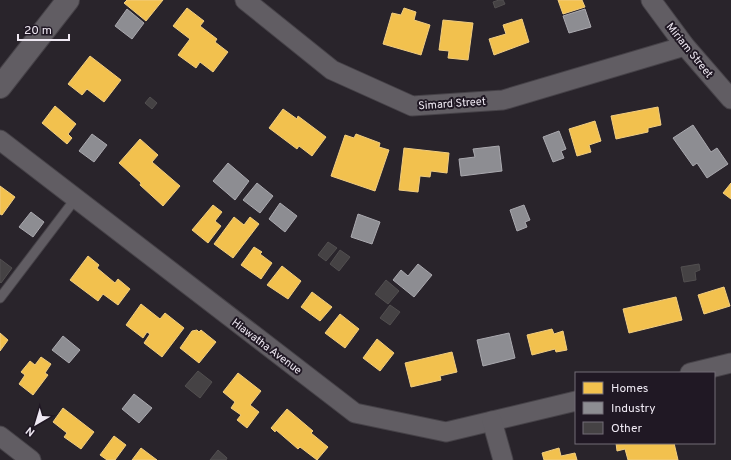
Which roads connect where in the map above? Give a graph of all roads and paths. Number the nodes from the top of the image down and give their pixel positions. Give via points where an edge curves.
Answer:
1 (68, 0) edge
2 (245, 0) edge
3 (651, 0) edge
4 (685, 46) junction
5 (0, 87) edge
6 (731, 99) edge
7 (0, 140) edge
8 (76, 198) junction
9 (0, 298) edge
10 (731, 363) edge
11 (694, 372) edge
12 (575, 401) edge
13 (492, 421) junction
14 (0, 436) edge
15 (31, 460) edge
16 (503, 460) edge

1 - 5 street
2 - 4 street, Simard Street via 332,70 412,106 503,100
3 - 4 street, Miriam Street
4 - 6 street, Miriam Street
7 - 8 street, Hiawatha Avenue
8 - 9 lane
8 - 13 street, Hiawatha Avenue via 355,413 446,432
10 - 11 street
12 - 13 street, Hiawatha Avenue
13 - 16 street
14 - 15 street

